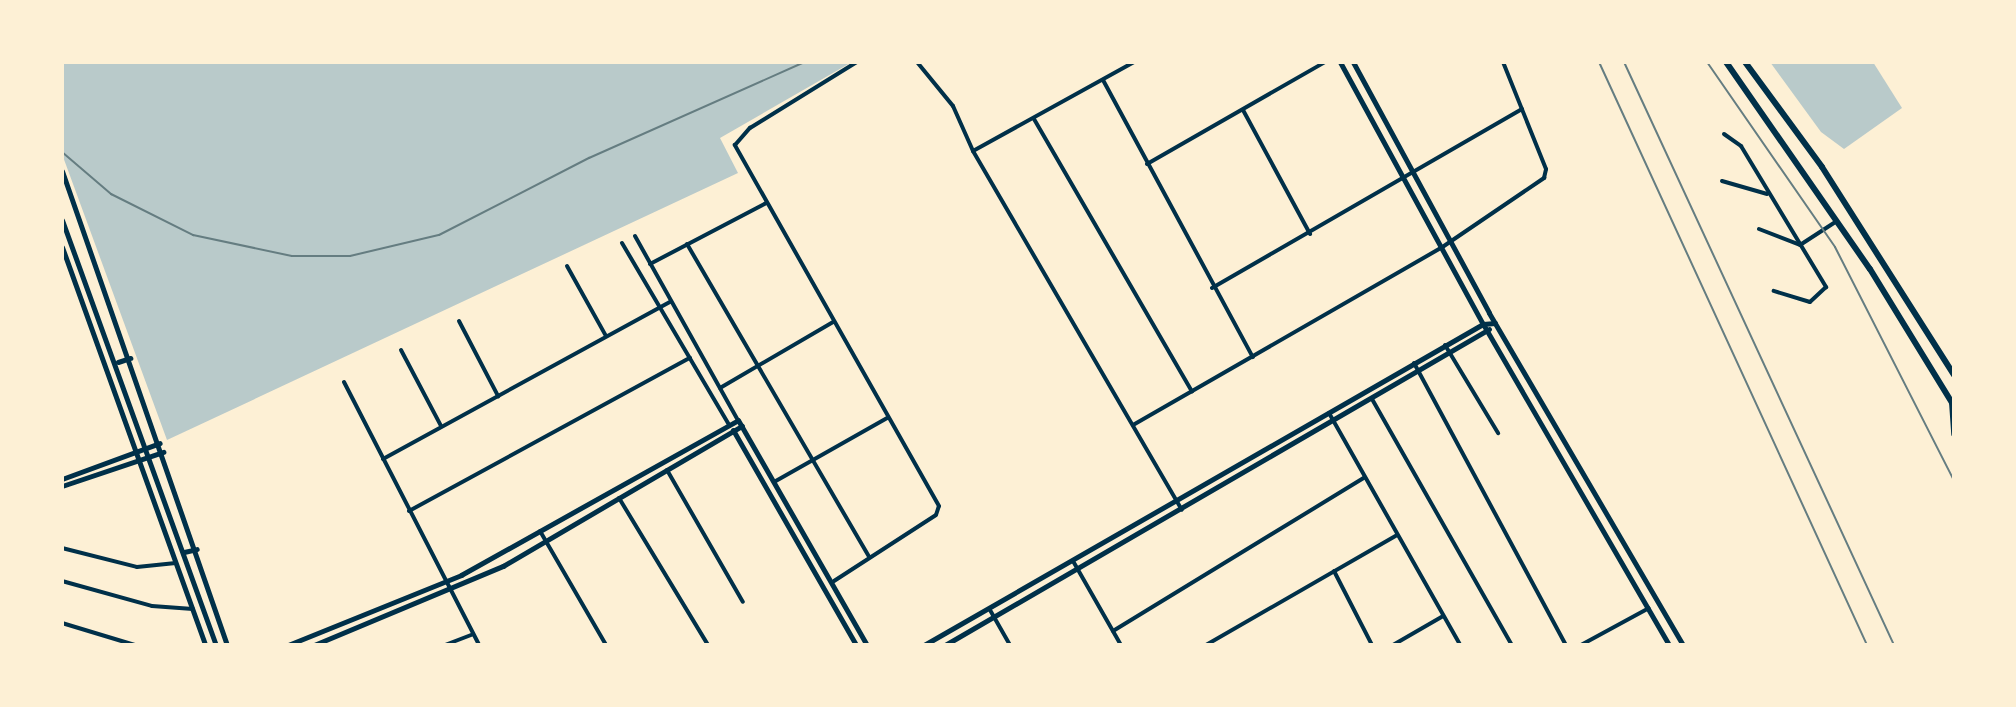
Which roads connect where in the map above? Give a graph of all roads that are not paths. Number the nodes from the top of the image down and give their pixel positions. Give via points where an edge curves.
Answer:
1 (857, 62) edge
2 (917, 62) edge
3 (1134, 62) edge
4 (1325, 62) edge
5 (1340, 62) edge
6 (1353, 62) edge
7 (1503, 62) edge
8 (1726, 62) edge
9 (1745, 62) edge
10 (1103, 80) junction
11 (1522, 109) junction
12 (1243, 110) junction
13 (1034, 119) junction
14 (1724, 134) dead end
15 (973, 151) junction
16 (1147, 164) junction
17 (62, 171) edge
18 (1413, 175) junction
19 (1404, 180) junction
20 (1722, 181) dead end
21 (1770, 195) junction
22 (766, 203) junction
23 (62, 220) edge
24 (1837, 221) junction
25 (1759, 229) dead end
26 (1310, 234) junction
27 (635, 236) dead end
28 (622, 243) dead end
29 (1450, 243) junction
30 (687, 244) junction
31 (1800, 245) junction
32 (62, 247) edge
33 (1441, 248) junction
34 (650, 264) junction
35 (567, 266) dead end
36 (1212, 288) junction
37 (1774, 291) dead end
38 (671, 301) junction
39 (659, 307) junction
40 (459, 321) dead end
41 (833, 322) junction
42 (1495, 323) junction
43 (1483, 324) junction
44 (1487, 331) junction
45 (606, 336) junction
46 (1445, 345) junction
47 (401, 350) dead end
48 (1451, 353) junction
49 (1253, 357) junction
50 (130, 358) junction
51 (690, 358) junction
52 (118, 362) junction
53 (1414, 363) junction
54 (757, 365) junction
55 (1418, 372) junction
56 (1954, 375) edge
57 (344, 382) dead end
58 (720, 388) junction
59 (1192, 392) junction
60 (498, 396) junction
61 (1372, 399) junction
62 (1953, 404) edge
63 (1329, 413) junction
64 (888, 418) junction
65 (1334, 421) junction
66 (740, 423) junction
67 (1133, 425) junction
68 (441, 426) junction
69 (732, 428) junction
70 (1498, 433) dead end
71 (1954, 434) edge
72 (160, 443) junction
73 (147, 448) junction
74 (137, 452) junction
75 (163, 452) junction
76 (150, 456) junction
77 (383, 459) junction
78 (139, 460) junction
79 (813, 460) junction
80 (667, 470) junction
81 (1365, 477) junction
82 (62, 479) edge
83 (774, 482) junction
84 (62, 486) edge
85 (619, 498) junction
86 (1177, 502) junction
87 (1182, 510) junction
88 (409, 511) junction
89 (540, 531) junction
90 (1397, 535) junction
91 (546, 541) junction
92 (62, 548) edge
93 (197, 549) junction
94 (184, 552) junction
95 (869, 557) junction
96 (1073, 561) junction
97 (176, 563) junction
98 (1078, 570) junction
99 (1334, 571) junction
100 (62, 581) edge
101 (834, 581) junction
102 (445, 583) junction
103 (450, 592) junction
104 (743, 602) dead end
105 (1649, 608) junction
106 (193, 609) junction
107 (990, 610) junction
108 (1443, 616) junction
109 (994, 618) junction
110 (62, 623) edge
111 (1113, 631) junction
112 (473, 634) junction
113 (135, 645) edge
114 (205, 645) edge
115 (216, 645) edge
116 (227, 645) edge
117 (288, 645) edge
118 (314, 645) edge
119 (445, 645) edge
120 (479, 645) edge
121 (606, 645) edge
122 (708, 645) edge
123 (856, 645) edge
124 (867, 645) edge
125 (924, 645) edge
126 (945, 645) edge
127 (1010, 645) edge
128 (1121, 645) edge
129 (1206, 645) edge
130 (1372, 645) edge
131 (1393, 645) edge
132 (1460, 645) edge
133 (1512, 645) edge
134 (1566, 645) edge
135 (1581, 645) edge
136 (1669, 645) edge
137 (1683, 645) edge

1 - 22 street via 737,140 736,149
2 - 15 street via 953,106
3 - 10 street
4 - 12 street
5 - 19 street
6 - 18 street
7 - 11 street
8 - 24 highway
9 - 56 highway via 1822,167
10 - 13 street
10 - 16 street
11 - 18 street
11 - 29 street via 1546,169 1544,178
12 - 16 street
12 - 26 street
13 - 15 street
13 - 59 street
14 - 21 street via 1741,146
15 - 67 street
16 - 36 street
17 - 50 street
18 - 19 street
18 - 29 street
19 - 26 street
19 - 33 street
20 - 21 street
21 - 31 street
22 - 30 street
22 - 41 street
23 - 52 street
24 - 31 street
24 - 62 highway
25 - 31 street
26 - 36 street
27 - 34 street
28 - 39 street
29 - 33 street
29 - 42 street
30 - 34 street
30 - 54 street
31 - 37 street via 1826,287 1810,302
32 - 74 street
33 - 43 street
33 - 49 street
34 - 38 street
35 - 45 street
36 - 49 street
38 - 39 street
38 - 58 street
39 - 45 street
39 - 51 street
40 - 60 street
41 - 54 street
41 - 64 street
42 - 43 street
42 - 44 street
42 - 137 street
43 - 44 street
43 - 46 street
44 - 48 street
44 - 105 street
45 - 60 street
46 - 48 street
46 - 53 street
47 - 68 street
48 - 55 street
48 - 70 street
49 - 59 street
50 - 52 street
50 - 72 street
51 - 69 street
51 - 88 street
52 - 73 street
53 - 55 street
53 - 63 street
54 - 58 street
54 - 79 street
55 - 61 street
55 - 134 street
57 - 77 street
58 - 66 street
59 - 67 street
60 - 68 street
61 - 65 street
61 - 133 street
62 - 71 highway
63 - 65 street
63 - 86 street
64 - 79 street
64 - 95 street via 938,511
65 - 81 street
65 - 87 street
66 - 69 street
66 - 83 street
67 - 86 street
68 - 77 street
69 - 80 street
69 - 89 street
69 - 123 street
72 - 73 street
72 - 75 street
73 - 74 street
73 - 76 street
74 - 78 street
74 - 82 street
75 - 76 street
75 - 93 street
76 - 78 street
76 - 94 street
77 - 88 street
78 - 84 street
78 - 97 street
79 - 83 street
79 - 95 street
80 - 85 street
80 - 104 street
81 - 90 street
81 - 111 street
83 - 101 street
85 - 91 street
85 - 122 street
86 - 87 street
86 - 96 street
87 - 98 street
88 - 102 street
89 - 91 street
89 - 102 street
90 - 99 street
90 - 108 street
91 - 103 street
91 - 121 street
92 - 97 street via 137,567
93 - 94 street
93 - 116 street
94 - 115 street
95 - 101 street
96 - 98 street
96 - 107 street
97 - 106 street
98 - 109 street
98 - 111 street
99 - 129 street
99 - 130 street
100 - 106 street via 152,606
101 - 124 street
102 - 103 street
102 - 117 street
103 - 112 street
103 - 118 street
105 - 135 street
105 - 136 street
106 - 114 street
107 - 109 street
107 - 125 street
108 - 131 street
108 - 132 street
109 - 126 street
109 - 127 street
110 - 113 street
111 - 128 street
112 - 119 street
112 - 120 street

